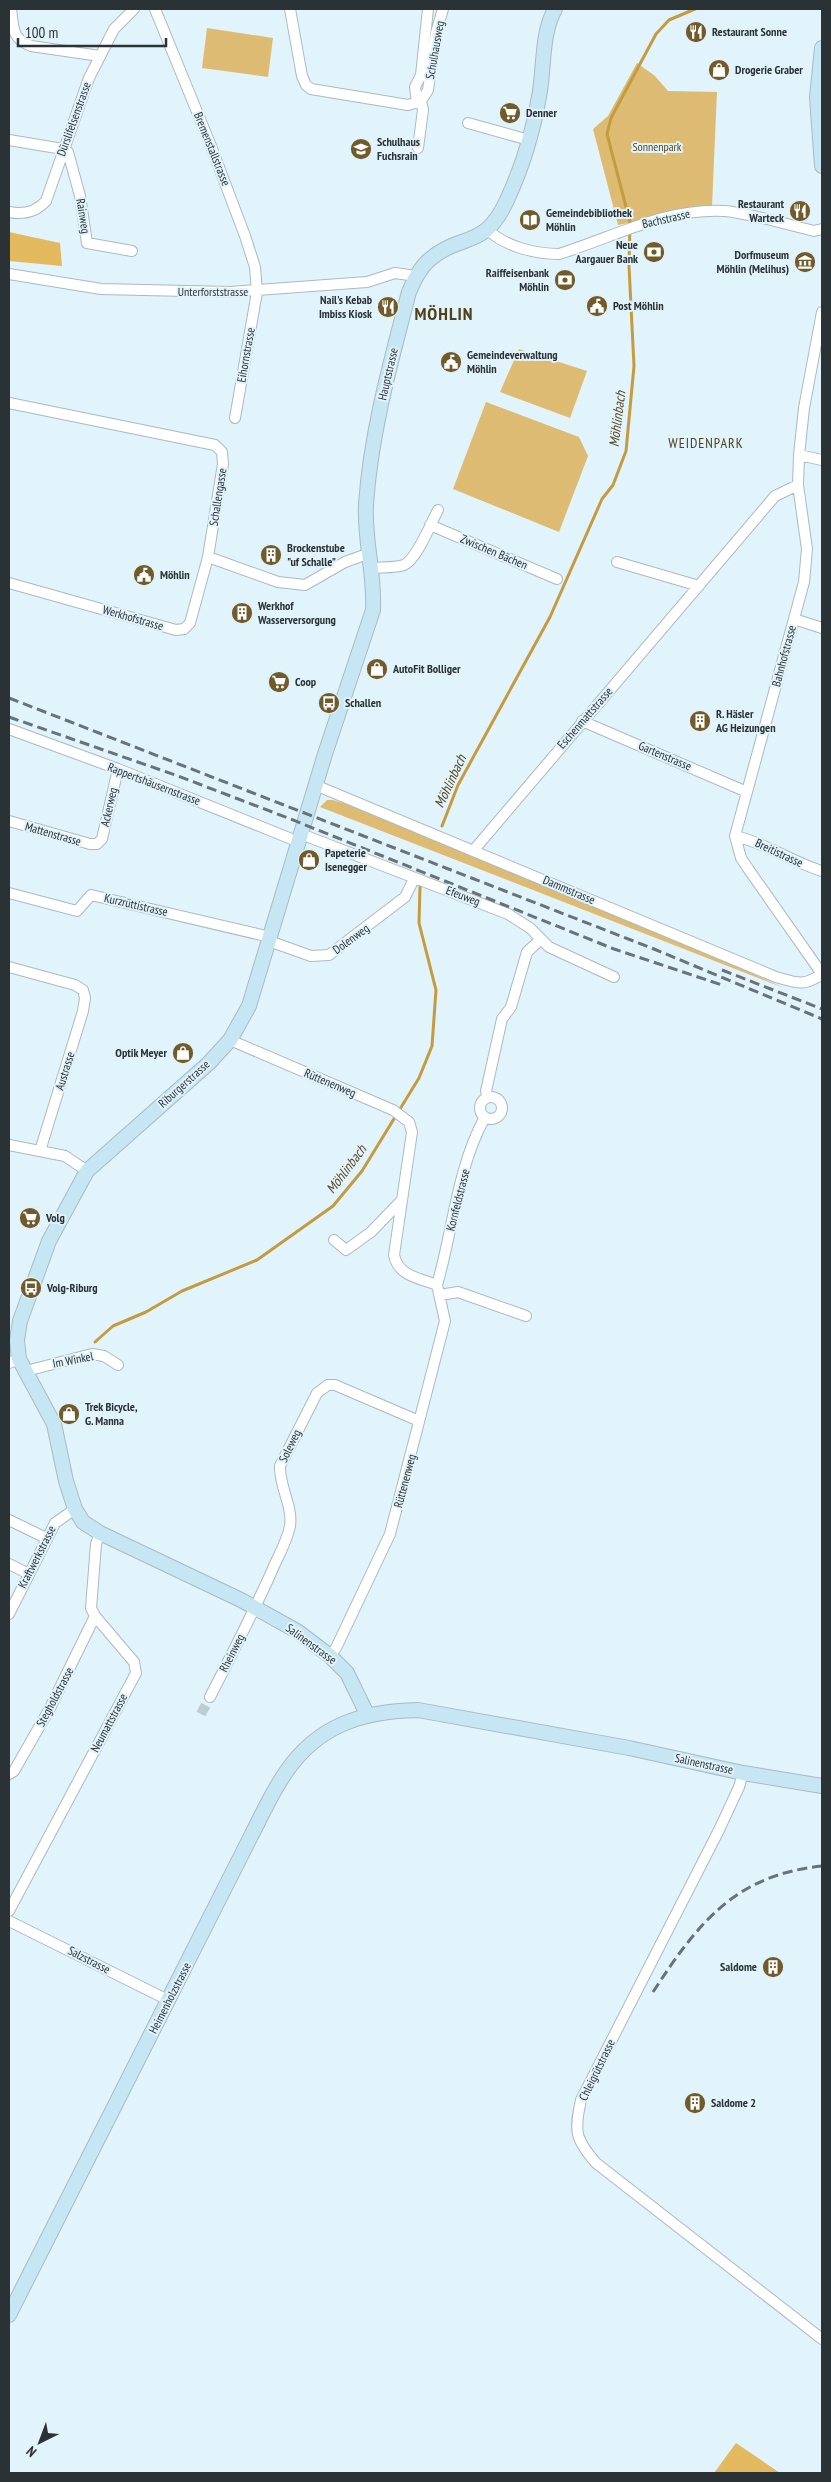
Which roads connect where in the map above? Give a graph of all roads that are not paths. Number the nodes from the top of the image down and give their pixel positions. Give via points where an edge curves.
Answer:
1 (11, 9) edge
2 (134, 9) edge
3 (155, 9) edge
4 (290, 9) edge
5 (428, 9) edge
6 (443, 9) edge
7 (555, 9) edge
8 (822, 48) edge
9 (100, 56) junction
10 (419, 102) junction
11 (468, 123) dead end
12 (9, 140) edge
13 (529, 140) junction
14 (418, 148) dead end
15 (64, 149) junction
16 (822, 166) edge
17 (9, 212) edge
18 (822, 229) edge
19 (488, 230) junction
20 (132, 251) dead end
21 (9, 274) edge
22 (416, 276) junction
23 (257, 292) junction
24 (822, 312) edge
25 (9, 403) edge
26 (235, 418) dead end
27 (799, 455) junction
28 (822, 460) edge
29 (798, 485) junction
30 (438, 510) dead end
31 (430, 525) junction
32 (370, 553) junction
33 (208, 557) junction
34 (617, 562) dead end
35 (372, 568) junction
36 (557, 579) dead end
37 (9, 583) edge
38 (699, 586) junction
39 (794, 619) junction
40 (822, 628) edge
41 (582, 721) junction
42 (9, 729) edge
43 (118, 770) junction
44 (315, 785) junction
45 (747, 792) junction
46 (9, 822) edge
47 (736, 836) junction
48 (300, 838) junction
49 (97, 844) joint
50 (473, 851) junction
51 (822, 871) edge
52 (414, 879) junction
53 (9, 893) edge
54 (270, 939) junction
55 (541, 939) junction
56 (9, 967) edge
57 (822, 974) edge
58 (614, 978) dead end
59 (230, 1040) junction
60 (488, 1097) junction
61 (485, 1117) junction
62 (9, 1145) edge
63 (40, 1151) junction
64 (87, 1171) junction
65 (401, 1201) junction
66 (334, 1240) dead end
67 (436, 1284) junction
68 (440, 1295) junction
69 (526, 1316) dead end
70 (18, 1364) edge
71 (118, 1365) dead end
72 (420, 1420) junction
73 (75, 1509) junction
74 (9, 1520) edge
75 (100, 1533) junction
76 (46, 1538) junction
77 (9, 1564) edge
78 (29, 1574) junction
79 (255, 1608) junction
80 (9, 1614) edge
81 (95, 1616) junction
82 (330, 1656) junction
83 (210, 1697) tunnel mouth
84 (367, 1714) junction
85 (743, 1773) junction
86 (9, 1774) edge
87 (822, 1786) edge
88 (9, 1911) edge
89 (9, 1921) edge
90 (168, 2000) junction
91 (9, 2315) edge
92 (822, 2339) edge

1 - 9 street via 14,35 20,42
2 - 9 street, Dürslifelsenstrasse via 114,29
3 - 23 street, Bremenstallstrasse via 245,236 255,267
4 - 10 street via 302,76 311,89 408,105
5 - 10 street, Schulhausweg via 421,75 415,87
6 - 10 street, Schulhausweg via 436,33 428,90
7 - 13 street
8 - 16 street via 817,98
9 - 15 street, Dürslifelsenstrasse via 80,99
10 - 14 street, Schulhausweg via 423,110
11 - 13 street
12 - 15 street
13 - 19 street via 507,199
15 - 17 street, Dürslifelsenstrasse via 46,200 40,207 19,214
15 - 20 street, Rainweg via 70,155 88,243
18 - 19 street, Bachstrasse via 814,231 726,211 692,212 660,218 559,254 545,254 505,242
19 - 22 street, Hauptstrasse via 428,260
21 - 23 street, Unterforststrasse via 101,289
22 - 23 street, Unterforststrasse via 395,272 367,282
22 - 32 street, Hauptstrasse via 408,292 380,409 366,505
23 - 26 street, Eihornstrasse
24 - 27 street, Bahnhofstrasse via 804,408
25 - 33 street, Schallengasse via 215,446 222,452 223,464
27 - 28 street
27 - 29 street, Bahnhofstrasse
29 - 38 street, Eschenmattstrasse via 775,496
29 - 39 street, Bahnhofstrasse via 808,549 804,582
30 - 31 street
31 - 35 street via 403,566
31 - 36 street, Zwischen Bächen
32 - 33 street via 345,562 305,585 278,582
32 - 35 street, Hauptstrasse
33 - 37 street, Werkhofstrasse via 190,623 184,629 176,630
34 - 38 street
35 - 44 street, Hauptstrasse via 374,590 370,623
38 - 41 street, Eschenmattstrasse
39 - 40 street
39 - 45 street, Bahnhofstrasse
41 - 45 street, Gartenstrasse
41 - 50 street, Eschenmattstrasse
42 - 43 street, Rappertshäusernstrasse
43 - 48 street, Rappertshäusernstrasse
43 - 49 street, Ackerweg via 102,839
44 - 48 street, Riburgerstrasse
44 - 50 street, Dammstrasse
45 - 47 street, Bahnhofstrasse
46 - 49 street, Mattenstrasse
47 - 51 street, Breitistrasse
47 - 57 street via 749,870
48 - 52 street, Efeuweg
48 - 54 street, Riburgerstrasse
50 - 57 street, Dammstrasse via 776,976 802,984
52 - 54 street, Dolenweg via 405,897 329,955 311,956
52 - 55 street, Efeuweg via 508,914
53 - 54 street, Kurzrüttistrasse via 77,911 91,895
54 - 59 street, Riburgerstrasse via 249,1006
55 - 58 street, Efeuweg via 549,947
55 - 60 street, Kornfeldstrasse via 527,952 511,1007 502,1019 486,1091
56 - 63 street, Austrasse via 75,985 83,990 85,998
59 - 64 street, Riburgerstrasse via 209,1063
59 - 65 street, Rüttenenweg via 396,1112 409,1122 412,1132
60 - 61 street, Kornfeldstrasse via 480,1104 480,1111
60 - 61 street via 498,1098 502,1111 498,1117
61 - 67 street, Kornfeldstrasse via 463,1176
62 - 63 street
63 - 64 street via 65,1156
64 - 70 street, Riburgerstrasse via 49,1241 32,1288 18,1331
65 - 66 street via 371,1232 346,1250
65 - 67 street, Rüttenenweg via 394,1255 396,1262 407,1274
67 - 68 street, Rüttenenweg
68 - 69 street via 458,1292
68 - 72 street, Rüttenenweg via 445,1321
70 - 71 street, Im Winkel via 92,1354 104,1356
70 - 73 street, Salinenstrasse via 54,1424
72 - 79 street, Soleweg via 335,1384 317,1393 280,1466 279,1479 290,1514 290,1525
72 - 82 street, Rüttenenweg via 390,1534
73 - 75 street, Salinenstrasse via 83,1522
73 - 76 street, Kraftwerkstrasse via 59,1518
74 - 76 street
75 - 79 street, Salinenstrasse
75 - 81 street via 91,1600
76 - 78 street, Kraftwerkstrasse
77 - 78 street
78 - 80 street, Kraftwerkstrasse
79 - 82 street, Salinenstrasse via 297,1631
79 - 83 street, Rheinweg
81 - 86 street, Stegholdstrasse via 50,1708 14,1771
81 - 88 street, Neumattstrasse via 134,1662 136,1673
82 - 84 street, Salinenstrasse via 347,1673
84 - 85 street, Salinenstrasse via 418,1710 629,1748
84 - 90 street, Heimenholzstrasse via 339,1725 309,1745 286,1772
85 - 87 street, Salinenstrasse
85 - 92 street, Chleigrütstrasse via 720,1830 581,2100 575,2126 580,2145 596,2163
89 - 90 street, Salzstrasse
90 - 91 street, Heimenholzstrasse

